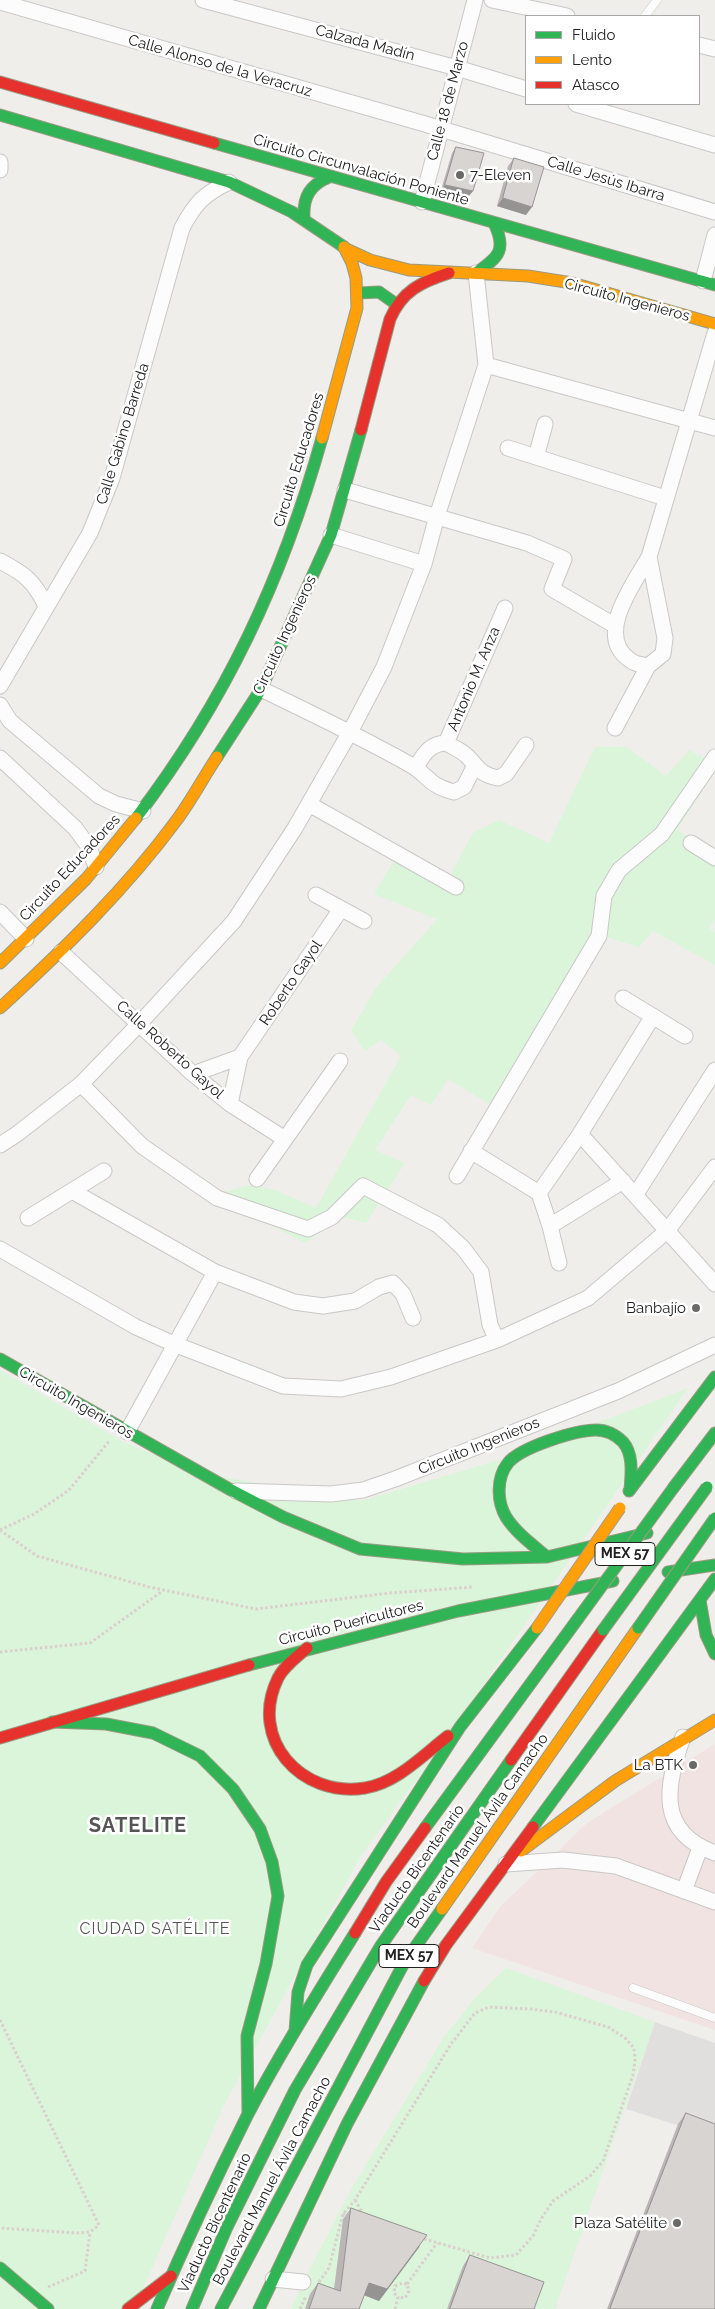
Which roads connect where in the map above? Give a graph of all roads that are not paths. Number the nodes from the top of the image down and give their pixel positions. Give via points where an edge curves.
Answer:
1 (203, 0) edge
2 (475, 0) edge
3 (492, 0) edge
4 (657, 0) edge
5 (0, 2) edge
6 (562, 15) edge
7 (646, 15) edge
8 (700, 45) edge
9 (715, 49) edge
10 (457, 68) junction
11 (0, 82) edge
12 (525, 89) edge
13 (579, 105) edge
14 (0, 115) edge
15 (440, 129) junction
16 (715, 145) edge
17 (0, 162) edge
18 (0, 170) edge
19 (329, 177) junction
20 (229, 182) junction
21 (422, 202) junction
22 (715, 212) edge
23 (304, 217) junction
24 (494, 223) junction
25 (715, 234) edge
26 (344, 248) junction
27 (449, 273) junction
28 (476, 273) junction
29 (709, 283) edge
30 (359, 293) junction
31 (396, 304) junction
32 (715, 324) edge
33 (715, 333) edge
34 (486, 366) junction
35 (688, 420) junction
36 (545, 424) dead end
37 (715, 428) edge
38 (508, 448) dead end
39 (536, 457) junction
40 (345, 490) junction
41 (665, 498) junction
42 (437, 516) junction
43 (331, 535) junction
44 (649, 557) junction
45 (0, 561) edge
46 (424, 564) junction
47 (46, 606) junction
48 (505, 608) dead end
49 (614, 625) junction
50 (648, 666) junction
51 (0, 686) edge
52 (261, 689) junction
53 (0, 705) edge
54 (615, 728) dead end
55 (350, 732) junction
56 (446, 743) junction
57 (526, 745) dead end
58 (715, 757) edge
59 (0, 758) edge
60 (416, 767) junction
61 (474, 767) junction
62 (309, 804) junction
63 (143, 810) junction
64 (691, 843) dead end
65 (715, 858) edge
66 (96, 867) junction
67 (456, 887) dead end
68 (316, 895) dead end
69 (341, 909) junction
70 (0, 912) edge
71 (364, 921) dead end
72 (26, 939) junction
73 (61, 952) junction
74 (0, 963) edge
75 (623, 998) dead end
76 (0, 1008) edge
77 (653, 1016) junction
78 (140, 1023) junction
79 (685, 1036) dead end
80 (240, 1057) junction
81 (340, 1061) dead end
82 (193, 1074) junction
83 (712, 1074) edge
84 (81, 1084) junction
85 (230, 1104) junction
86 (580, 1134) junction
87 (285, 1139) junction
88 (0, 1145) edge
89 (471, 1151) junction
90 (715, 1167) edge
91 (104, 1171) dead end
92 (457, 1176) dead end
93 (257, 1179) dead end
94 (623, 1181) junction
95 (72, 1191) junction
96 (539, 1193) junction
97 (636, 1194) junction
98 (28, 1218) dead end
99 (550, 1226) junction
100 (667, 1231) junction
101 (0, 1249) edge
102 (559, 1263) dead end
103 (214, 1272) junction
104 (715, 1284) edge
105 (413, 1318) dead end
106 (497, 1340) junction
107 (174, 1344) junction
108 (715, 1345) edge
109 (0, 1359) edge
110 (715, 1377) edge
111 (124, 1430) junction
112 (715, 1433) edge
113 (715, 1476) edge
114 (231, 1490) junction
115 (630, 1490) junction
116 (715, 1518) edge
117 (547, 1557) junction
118 (715, 1565) edge
119 (715, 1579) edge
120 (700, 1600) junction
121 (308, 1648) junction
122 (715, 1654) edge
123 (715, 1720) edge
124 (52, 1722) junction
125 (460, 1727) junction
126 (683, 1737) junction
127 (0, 1738) edge
128 (700, 1848) junction
129 (715, 1853) edge
130 (506, 1864) junction
131 (684, 1891) junction
132 (715, 1902) edge
133 (633, 1988) dead end
134 (715, 2018) edge
135 (295, 2031) junction
136 (248, 2115) junction
137 (0, 2268) edge
138 (171, 2275) junction
139 (273, 2279) junction
140 (310, 2286) road end
141 (48, 2309) edge
142 (128, 2309) edge
143 (157, 2309) edge
144 (192, 2309) edge
145 (221, 2309) edge
146 (259, 2309) edge

1 - 10 street, Calzada Madín
2 - 10 street, Calle 18 de Marzo
3 - 6 street
4 - 7 lane
5 - 15 street, Calle Alonso de la Veracruz
8 - 9 street
10 - 12 street, Calzada Madín
10 - 15 street, Calle 18 de Marzo
11 - 19 main road, Circuito Circunvalación Poniente
13 - 16 street
14 - 20 main road
15 - 21 street, Calle 18 de Marzo
15 - 22 street, Calle Jesús Ibarra
17 - 18 street
19 - 21 main road, Circuito Circunvalación Poniente
19 - 23 main road via 316,182 307,191 302,204
20 - 23 main road via 263,195
20 - 47 street, Calle Gabino Barreda via 209,192 192,208 182,228 112,478 90,533
21 - 24 main road, Circuito Circunvalación Poniente
23 - 26 main road
24 - 28 main road via 502,238 501,249 494,261
24 - 29 main road, Circuito Circunvalación Poniente
25 - 29 street
26 - 27 main road, Circuito Ingenieros via 390,266
26 - 30 main road, Circuito Educadores
27 - 28 main road, Circuito Ingenieros
27 - 31 main road, Circuito Ingenieros via 422,281
28 - 32 main road, Circuito Ingenieros via 572,283
28 - 34 street
30 - 31 main road via 379,292
30 - 63 main road, Circuito Educadores via 322,440 290,540 248,640 199,728
31 - 40 main road, Circuito Ingenieros
33 - 35 street
34 - 35 street
34 - 42 street
35 - 37 street
35 - 41 street
36 - 39 street
38 - 39 street
39 - 41 street
40 - 42 street
40 - 43 main road, Circuito Ingenieros
41 - 44 street
42 - 46 street
42 - 49 street via 527,543 564,559 552,589
43 - 46 street
43 - 52 main road, Circuito Ingenieros
44 - 49 street
44 - 50 street via 665,638 663,654
45 - 47 street via 22,572 37,586
46 - 55 street via 384,667
47 - 51 street, Calle Gabino Barreda
48 - 56 street, Antonio M. Anza
49 - 50 street via 617,646 630,660
50 - 54 street
52 - 55 street
52 - 73 main road, Circuito Ingenieros via 176,822 123,886
53 - 63 street via 10,721 99,796
55 - 60 street
55 - 62 street
56 - 60 street via 437,743 427,750
56 - 61 street, Antonio M. Anza via 466,755
57 - 61 street via 506,774 498,778
58 - 89 street via 662,834 619,870 604,896 599,936
59 - 66 street via 75,828 89,847
60 - 61 street via 439,788 454,792 464,787
62 - 67 street
62 - 78 street via 234,921
63 - 66 main road, Circuito Educadores
64 - 65 street
66 - 72 main road, Circuito Educadores
68 - 69 street
69 - 71 street
69 - 80 street, Roberto Gayol
70 - 72 street
72 - 74 main road, Circuito Educadores
73 - 76 main road, Circuito Ingenieros
73 - 78 street, Calle Roberto Gayol
75 - 77 street
77 - 79 street
77 - 86 street
78 - 82 street, Calle Roberto Gayol
78 - 84 street
80 - 82 street
80 - 85 street, Roberto Gayol
81 - 87 street
82 - 85 street, Calle Roberto Gayol
83 - 97 street
84 - 88 street
84 - 106 street via 142,1146 217,1198 308,1229 332,1217 363,1186 438,1225 481,1272 490,1325
85 - 87 street, Calle Roberto Gayol
86 - 94 street
86 - 96 street
87 - 93 street
89 - 92 street
89 - 96 street
90 - 100 street
91 - 95 street
94 - 97 street
94 - 99 street
95 - 98 street
95 - 103 street
96 - 99 street
97 - 100 street
99 - 102 street
100 - 104 street
100 - 106 street via 588,1298
101 - 107 street via 136,1327
103 - 105 street via 294,1302 323,1306 355,1301 379,1287 393,1284 403,1294
103 - 107 street
106 - 107 street via 391,1377 341,1389 283,1386
107 - 111 street
108 - 114 street, Circuito Ingenieros via 602,1398 363,1490 331,1494
109 - 111 main road, Circuito Ingenieros
110 - 115 main road
111 - 114 main road, Circuito Ingenieros
112 - 135 main road, MEX 57, bridge via 386,1882
113 - 144 main road, Viaducto Bicentenario, bridge via 375,1956 295,2090 227,2227
114 - 117 main road, Circuito Ingenieros via 283,1517 360,1549 463,1559
115 - 117 main road via 630,1454 618,1437 608,1432 586,1430 520,1454 509,1462 498,1490 500,1503 513,1527
115 - 125 main road, bridge via 537,1628
116 - 117 main road, Circuito Ingenieros
116 - 145 main road, Boulevard Manuel Ávila Camacho / MEX 57, bridge via 404,1963
118 - 121 main road, Circuito Puericultores via 534,1593
119 - 120 main road
120 - 122 main road via 704,1631
120 - 130 main road
121 - 124 main road, Circuito Puericultores
121 - 125 main road via 280,1674 271,1698 268,1719 274,1743 288,1764 302,1776 340,1789 366,1788 392,1777
123 - 126 main road
124 - 127 main road, Circuito Puericultores
124 - 136 main road via 106,1724 153,1733 200,1756 233,1789 260,1829 272,1862 278,1896 266,1964 247,2036
125 - 135 main road via 307,1965 298,1992
126 - 128 street via 672,1768 671,1806 674,1823 685,1838
126 - 130 main road via 585,1801
128 - 129 street
128 - 131 street
130 - 131 street via 563,1860 616,1866
130 - 139 main road via 446,1945 415,1995 320,2177
131 - 132 street
133 - 134 lane
135 - 136 main road, MEX 57
136 - 138 main road, MEX 57
137 - 141 main road
138 - 142 main road
138 - 143 main road, MEX 57
139 - 140 street
139 - 146 main road

